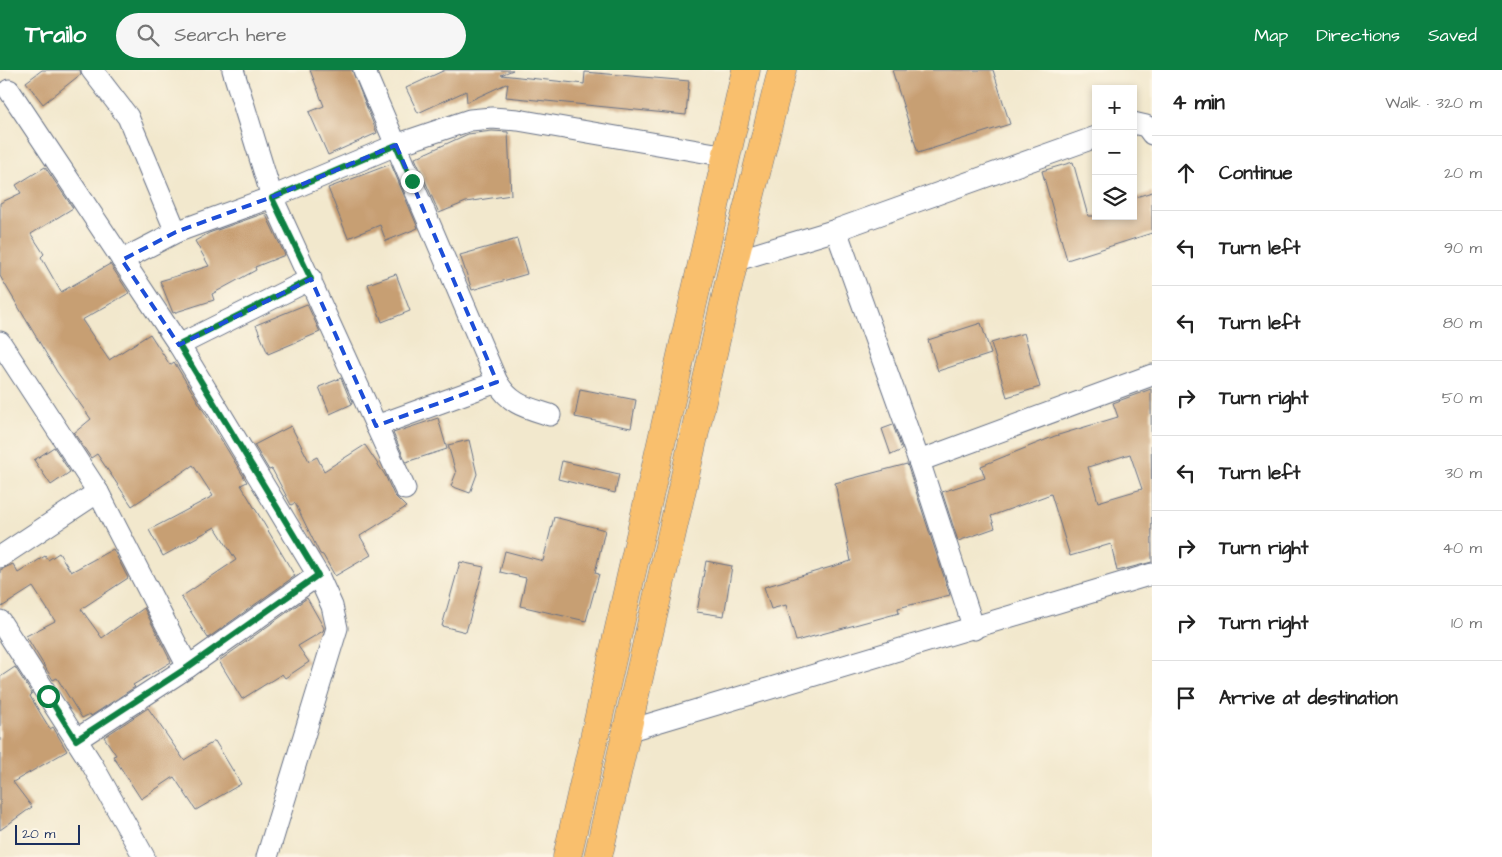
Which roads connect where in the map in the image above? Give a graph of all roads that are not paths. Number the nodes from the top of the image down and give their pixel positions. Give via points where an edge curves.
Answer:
1 (92, 70) edge
2 (233, 70) edge
3 (364, 70) edge
4 (746, 70) edge
5 (782, 70) edge
6 (8, 90) dead end
7 (1137, 124) edge
8 (1152, 134) edge
9 (1092, 138) edge
10 (396, 145) junction
11 (727, 156) junction
12 (272, 198) junction
13 (836, 230) junction
14 (176, 232) junction
15 (122, 260) junction
16 (734, 261) junction
17 (311, 279) junction
18 (0, 342) edge
19 (179, 345) junction
20 (1152, 375) edge
21 (497, 382) junction
22 (550, 415) dead end
23 (376, 426) junction
24 (919, 461) junction
25 (405, 489) dead end
26 (98, 492) junction
27 (0, 558) edge
28 (318, 575) junction
29 (1152, 575) edge
30 (0, 621) edge
31 (974, 629) junction
32 (188, 667) junction
33 (627, 731) junction
34 (76, 740) junction
35 (144, 857) edge
36 (267, 857) edge
37 (567, 857) edge
38 (598, 857) edge

1 - 14 street via 128,117
2 - 12 street
3 - 10 street
4 - 11 highway
5 - 16 highway
6 - 15 street
7 - 8 street via 1146,126
9 - 13 street
10 - 11 street via 470,120 492,118
10 - 12 street
10 - 21 street
11 - 37 highway
12 - 14 street
12 - 17 street
13 - 16 street
13 - 24 street
14 - 15 street
15 - 19 street
16 - 33 highway
17 - 19 street
17 - 23 street
18 - 26 street
19 - 28 street
20 - 24 street
21 - 22 street via 517,405
21 - 23 street
23 - 25 street
24 - 31 street
26 - 27 street
26 - 32 street
28 - 32 street
28 - 36 street via 332,606 337,628
29 - 31 street
30 - 34 street
31 - 33 street
32 - 34 street
33 - 38 highway
34 - 35 street

